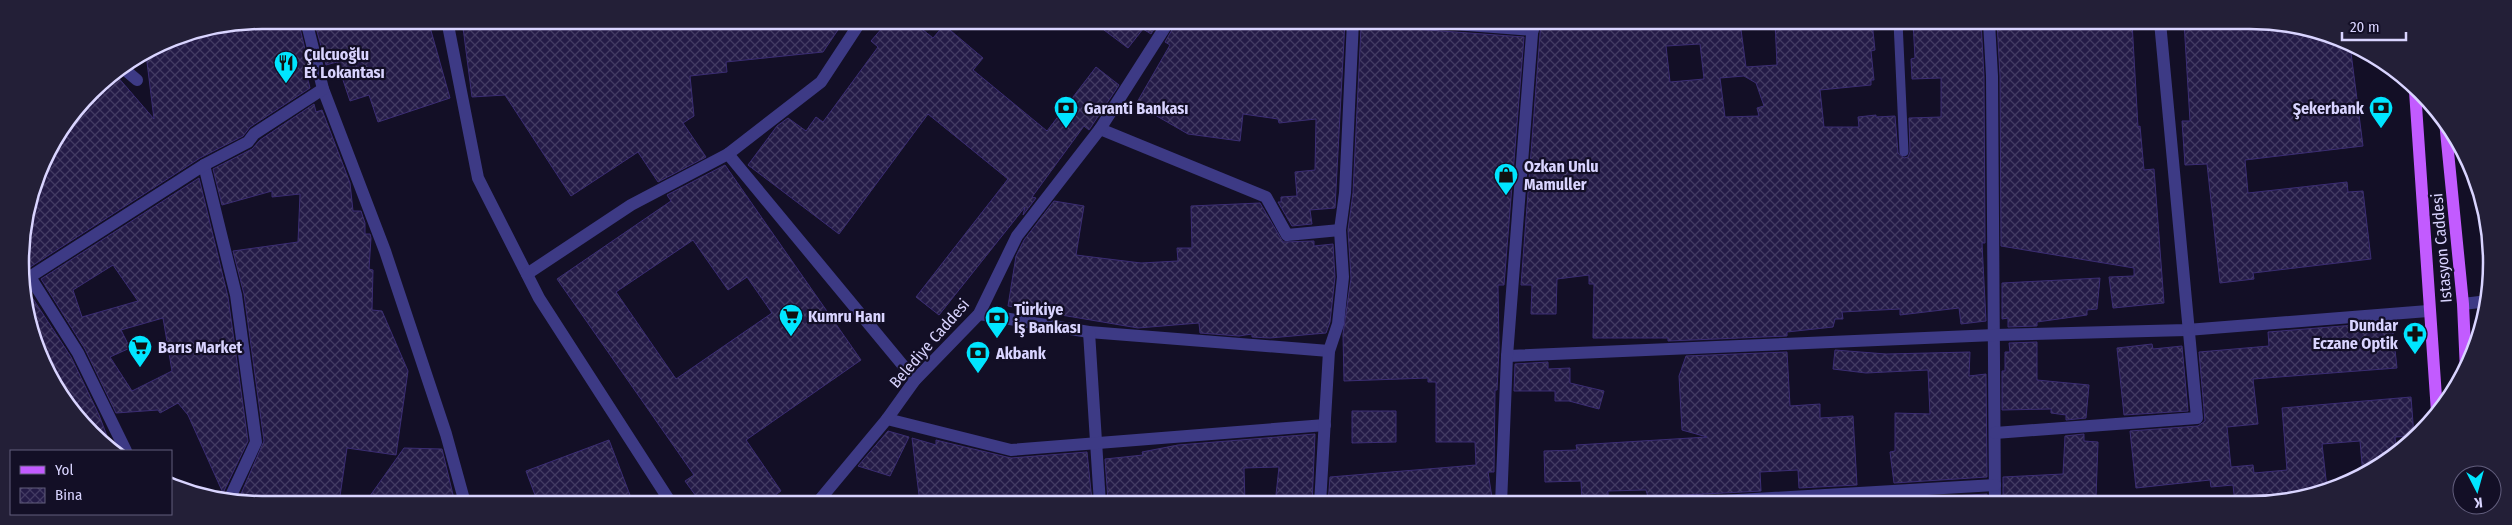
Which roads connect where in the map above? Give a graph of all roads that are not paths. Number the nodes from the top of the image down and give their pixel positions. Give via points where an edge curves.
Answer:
1 (308, 29) edge
2 (449, 29) edge
3 (856, 29) edge
4 (1164, 29) edge
5 (1353, 29) edge
6 (1533, 29) edge
7 (1898, 29) edge
8 (1989, 29) edge
9 (2161, 29) edge
10 (127, 72) edge
11 (137, 80) dead end
12 (323, 90) junction
13 (2415, 97) edge
14 (1100, 129) junction
15 (2447, 137) edge
16 (1904, 152) dead end
17 (728, 154) junction
18 (204, 165) junction
19 (1340, 230) junction
20 (527, 274) junction
21 (29, 278) edge
22 (30, 283) edge
23 (2480, 302) edge
24 (2463, 304) junction
25 (2428, 312) junction
26 (979, 314) junction
27 (2187, 330) junction
28 (1089, 332) junction
29 (1994, 335) junction
30 (1330, 351) junction
31 (2465, 352) edge
32 (1507, 356) junction
33 (915, 380) junction
34 (2436, 403) edge
35 (887, 419) junction
36 (1325, 425) junction
37 (1995, 433) junction
38 (1096, 442) junction
39 (126, 450) edge
40 (1995, 485) junction
41 (232, 494) edge
42 (463, 496) edge
43 (666, 496) edge
44 (824, 496) edge
45 (1099, 496) edge
46 (1321, 496) edge
47 (1501, 496) edge
48 (1807, 496) edge
49 (1995, 496) edge

1 - 12 street
2 - 20 street via 478,178
3 - 17 street via 821,82
4 - 14 street, Belediye Caddesi
5 - 19 street via 1345,193
6 - 32 street
7 - 16 lane
8 - 29 street
9 - 27 street
10 - 11 street
12 - 18 street via 254,134 248,142
12 - 42 street via 385,251 446,434
13 - 25 main road
14 - 19 street via 1266,197 1287,235
14 - 26 street, Belediye Caddesi via 1017,236
15 - 24 main road, Istasyon Caddesi
17 - 20 street via 631,206
17 - 33 street
18 - 21 street
18 - 41 street via 236,295 256,442
19 - 30 street via 1343,276 1338,324
20 - 43 street via 539,298
22 - 39 street via 78,353
23 - 24 street
24 - 31 main road, Istasyon Caddesi
25 - 27 street
25 - 34 main road
26 - 28 street
26 - 33 street, Belediye Caddesi
27 - 29 street
27 - 37 street via 2197,418
28 - 30 street
28 - 38 street
29 - 32 street
29 - 37 street
30 - 36 street
32 - 47 street
33 - 35 street, Belediye Caddesi
35 - 38 street via 1012,450
35 - 44 street, Belediye Caddesi
36 - 38 street
36 - 46 street
37 - 40 street
38 - 45 street
40 - 48 street
40 - 49 street

